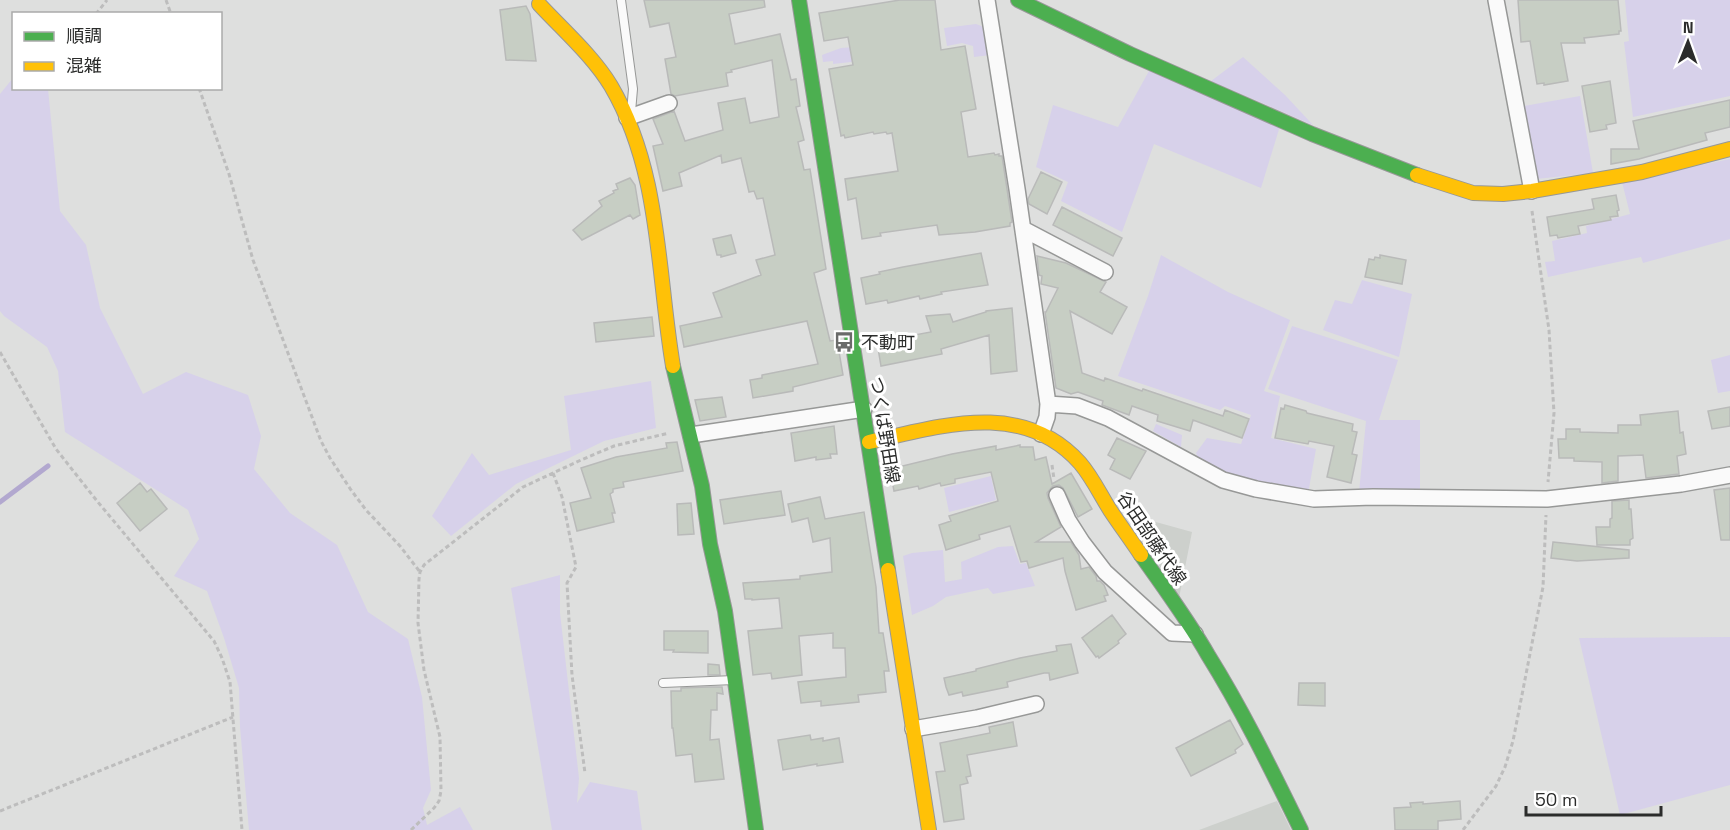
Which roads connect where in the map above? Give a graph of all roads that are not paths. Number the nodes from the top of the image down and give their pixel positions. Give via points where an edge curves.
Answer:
1 (621, 0) edge
2 (799, 0) edge
3 (987, 0) edge
4 (1018, 0) edge
5 (1496, 0) edge
6 (539, 4) dead end
7 (669, 103) dead end
8 (629, 117) junction
9 (1730, 149) edge
10 (1532, 191) junction
11 (1023, 229) junction
12 (1105, 272) dead end
13 (1048, 404) junction
14 (864, 409) junction
15 (690, 432) junction
16 (1041, 434) junction
17 (869, 442) junction
18 (1730, 475) edge
19 (1057, 495) road end
20 (1195, 634) junction
21 (735, 680) junction
22 (663, 683) dead end
23 (1036, 704) dead end
24 (913, 729) junction
25 (756, 830) edge
26 (929, 830) edge
27 (1301, 830) edge

1 - 8 lane via 633,89
2 - 14 street, つくば野田線
3 - 11 street
4 - 10 street via 1312,134 1432,181 1473,192
5 - 10 street
6 - 8 street via 597,66
7 - 8 street
8 - 15 street via 653,207 666,325
9 - 10 street via 1642,172
11 - 12 street
11 - 13 street
13 - 16 street
13 - 18 street via 1077,406 1108,418 1222,480 1314,500 1547,499
14 - 15 street
14 - 17 street, つくば野田線
15 - 21 street
16 - 17 street, 谷田部藤代線 via 1005,422 984,422
16 - 20 street, 谷田部藤代線 via 1068,451 1087,472
17 - 24 street, つくば野田線
19 - 20 street via 1068,520 1105,572 1172,633
20 - 27 street, 谷田部藤代線 via 1254,734
21 - 22 lane
21 - 25 street
23 - 24 street
24 - 26 street, つくば野田線

